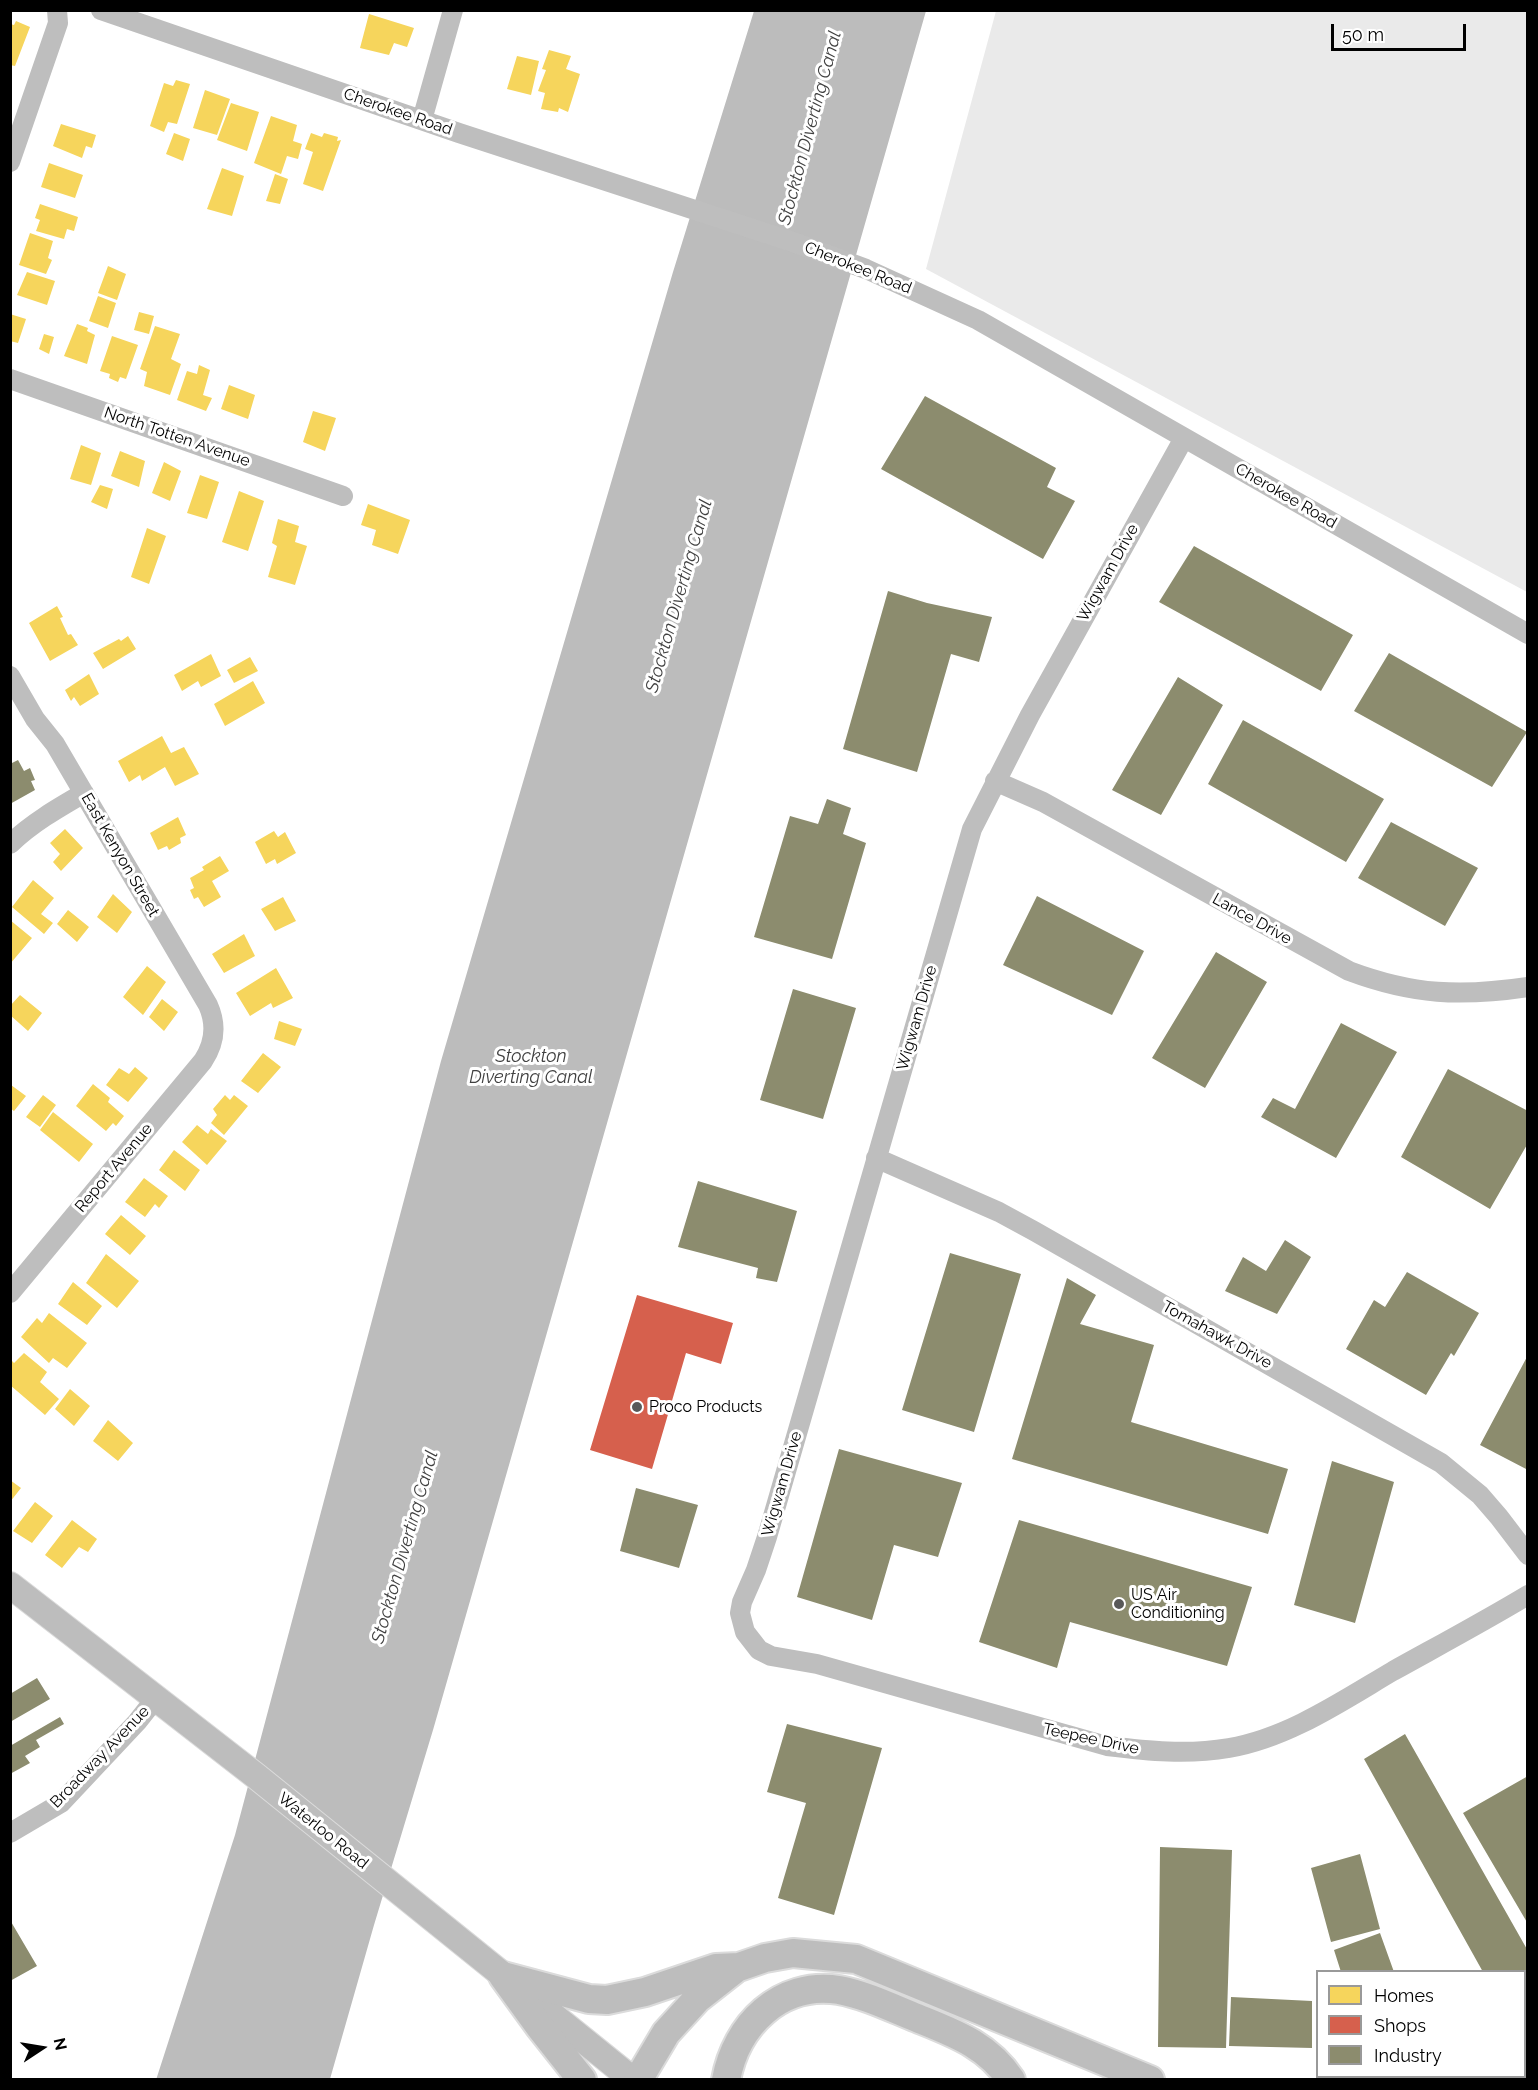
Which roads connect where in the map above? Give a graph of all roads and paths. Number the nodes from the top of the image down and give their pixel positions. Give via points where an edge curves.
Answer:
1 (57, 10) edge
2 (100, 10) edge
3 (453, 10) edge
4 (422, 120) junction
5 (10, 162) edge
6 (10, 379) edge
7 (1184, 438) junction
8 (344, 496) dead end
9 (1527, 634) edge
10 (10, 676) edge
11 (995, 781) junction
12 (84, 793) junction
13 (10, 844) edge
14 (1527, 987) edge
15 (214, 1040) joint
16 (876, 1158) junction
17 (10, 1293) edge
18 (1527, 1555) edge
19 (10, 1585) edge
20 (1527, 1595) edge
21 (745, 1632) joint
22 (156, 1698) junction
23 (10, 1833) edge
24 (739, 1967) junction
25 (503, 1976) junction
26 (582, 2079) edge
27 (636, 2079) edge
28 (726, 2079) edge
29 (1011, 2079) edge
30 (1150, 2079) edge

1 - 5 street via 58,23
2 - 4 street, Cherokee Road
3 - 4 street
4 - 7 street, Cherokee Road via 866,269 978,321
6 - 8 street, North Totten Avenue
7 - 9 street, Cherokee Road
7 - 11 street, Wigwam Drive
10 - 12 street, East Kenyon Street
11 - 14 street, Lance Drive via 1043,802 1349,971 1401,988 1443,994
11 - 16 street, Wigwam Drive via 972,829
12 - 13 street
12 - 15 street, East Kenyon Street via 208,1005
15 - 17 street, Report Avenue via 203,1060
16 - 18 street, Tomahawk Drive via 999,1212 1442,1463 1499,1517
16 - 21 street, Wigwam Drive via 767,1537 742,1602 740,1613
19 - 22 main road, Waterloo Road
20 - 21 street, Teepee Drive via 1286,1730 1229,1748 1183,1752 1107,1746 817,1664 771,1656 759,1650
22 - 23 street, Broadway Avenue via 61,1803
22 - 25 main road, Waterloo Road
24 - 25 highway via 716,1968 645,1992 607,2000 589,1999
24 - 27 highway via 697,1999
24 - 30 highway via 793,1953 856,1959
25 - 26 highway
25 - 27 main road, Waterloo Road
28 - 29 highway via 737,2044 756,2018 780,1999 820,1989 860,1995 969,2040 994,2057

